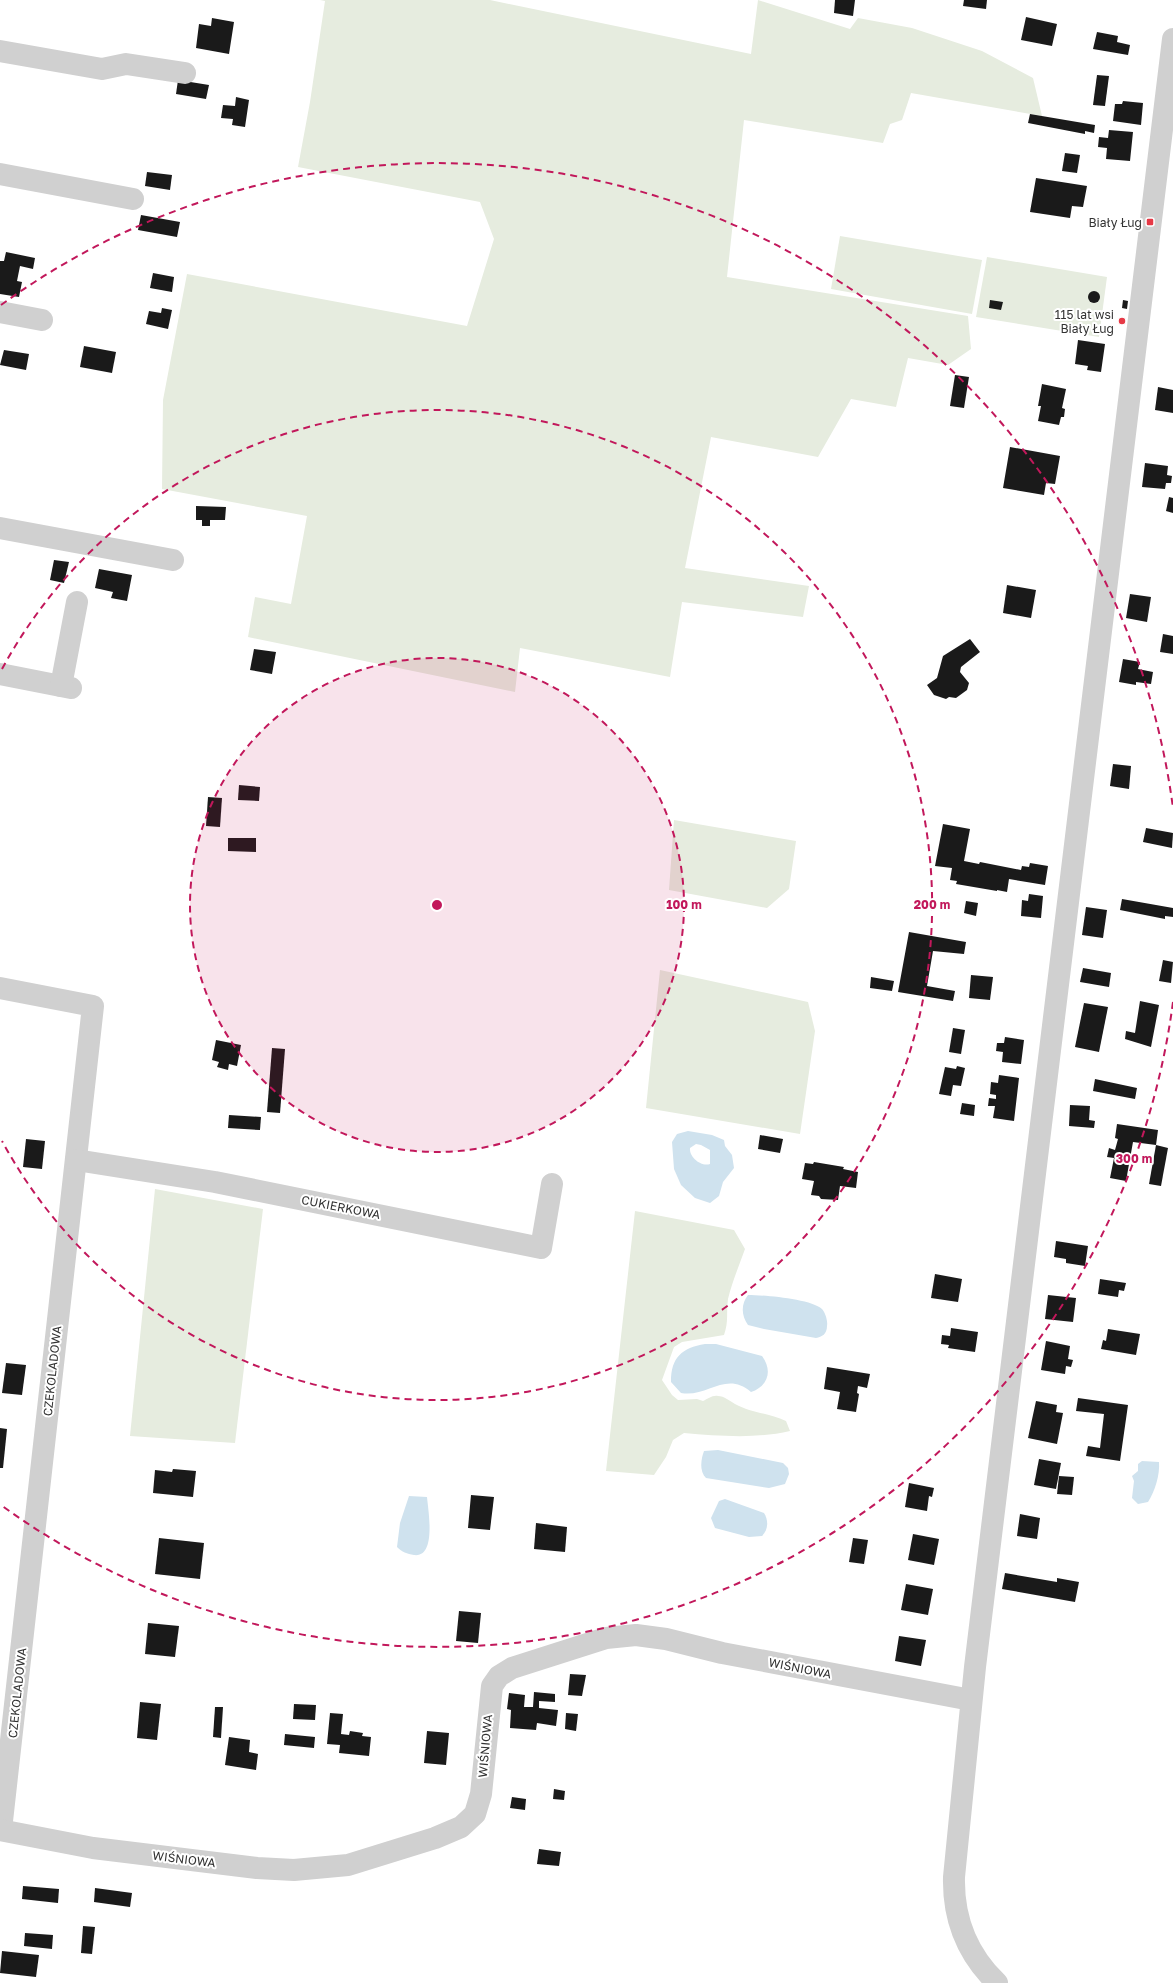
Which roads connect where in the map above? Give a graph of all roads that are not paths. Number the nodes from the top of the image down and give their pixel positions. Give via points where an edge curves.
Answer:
1 (1173, 39) edge
2 (0, 51) edge
3 (185, 73) dead end
4 (0, 174) edge
5 (133, 199) dead end
6 (0, 312) edge
7 (42, 320) dead end
8 (0, 528) edge
9 (173, 560) dead end
10 (77, 602) dead end
11 (0, 674) edge
12 (0, 988) edge
13 (76, 1160) junction
14 (552, 1184) dead end
15 (971, 1700) junction
16 (1, 1830) edge
17 (997, 1983) edge

1 - 15 street
2 - 3 street via 102,69 126,64
4 - 5 street
6 - 7 street
8 - 9 street
10 - 11 street via 66,687
12 - 13 street, CZEKOLADOWA via 93,1006
13 - 14 street, CUKIERKOWA via 215,1182 541,1248
13 - 16 street, CZEKOLADOWA
15 - 16 street, WIŚNIOWA via 722,1653 666,1639 636,1635 606,1638 512,1668 499,1676 492,1686 481,1794 475,1814 461,1827 435,1838 348,1864 294,1870 257,1868 93,1848
15 - 17 street via 954,1894 961,1929 970,1948

